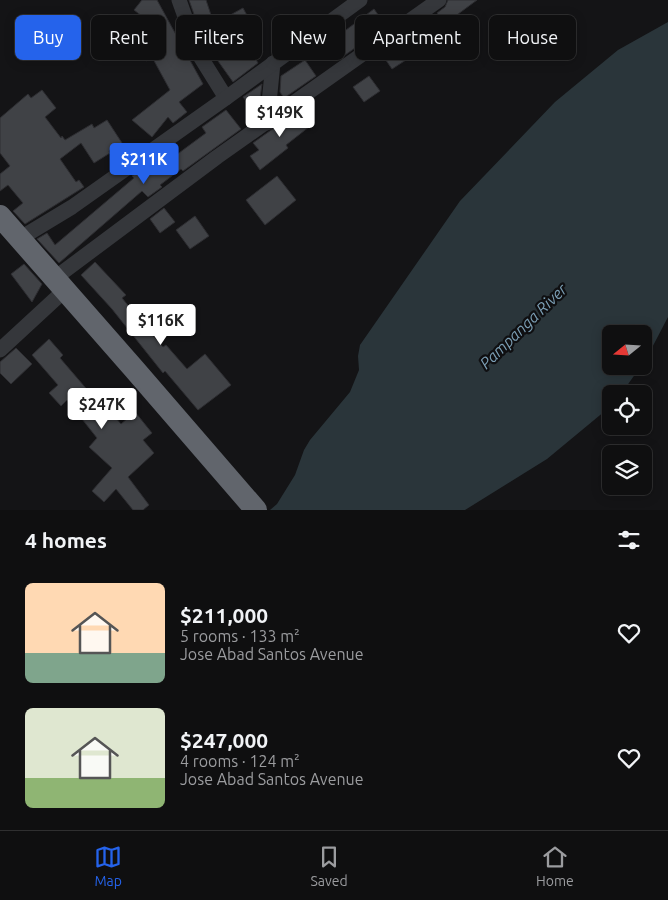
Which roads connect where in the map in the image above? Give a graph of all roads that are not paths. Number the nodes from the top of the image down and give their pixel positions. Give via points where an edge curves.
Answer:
1 (179, 0) edge
2 (360, 0) edge
3 (439, 0) edge
4 (273, 63) junction
5 (226, 98) junction
6 (267, 123) junction
7 (0, 216) edge
8 (20, 239) junction
9 (60, 284) junction
10 (0, 350) edge
11 (256, 510) edge

1 - 5 street via 198,53
2 - 4 street
3 - 6 street
4 - 5 street
4 - 6 street
5 - 8 street via 72,207
6 - 9 street via 135,217
7 - 8 highway
8 - 9 highway
9 - 10 street
9 - 11 highway

